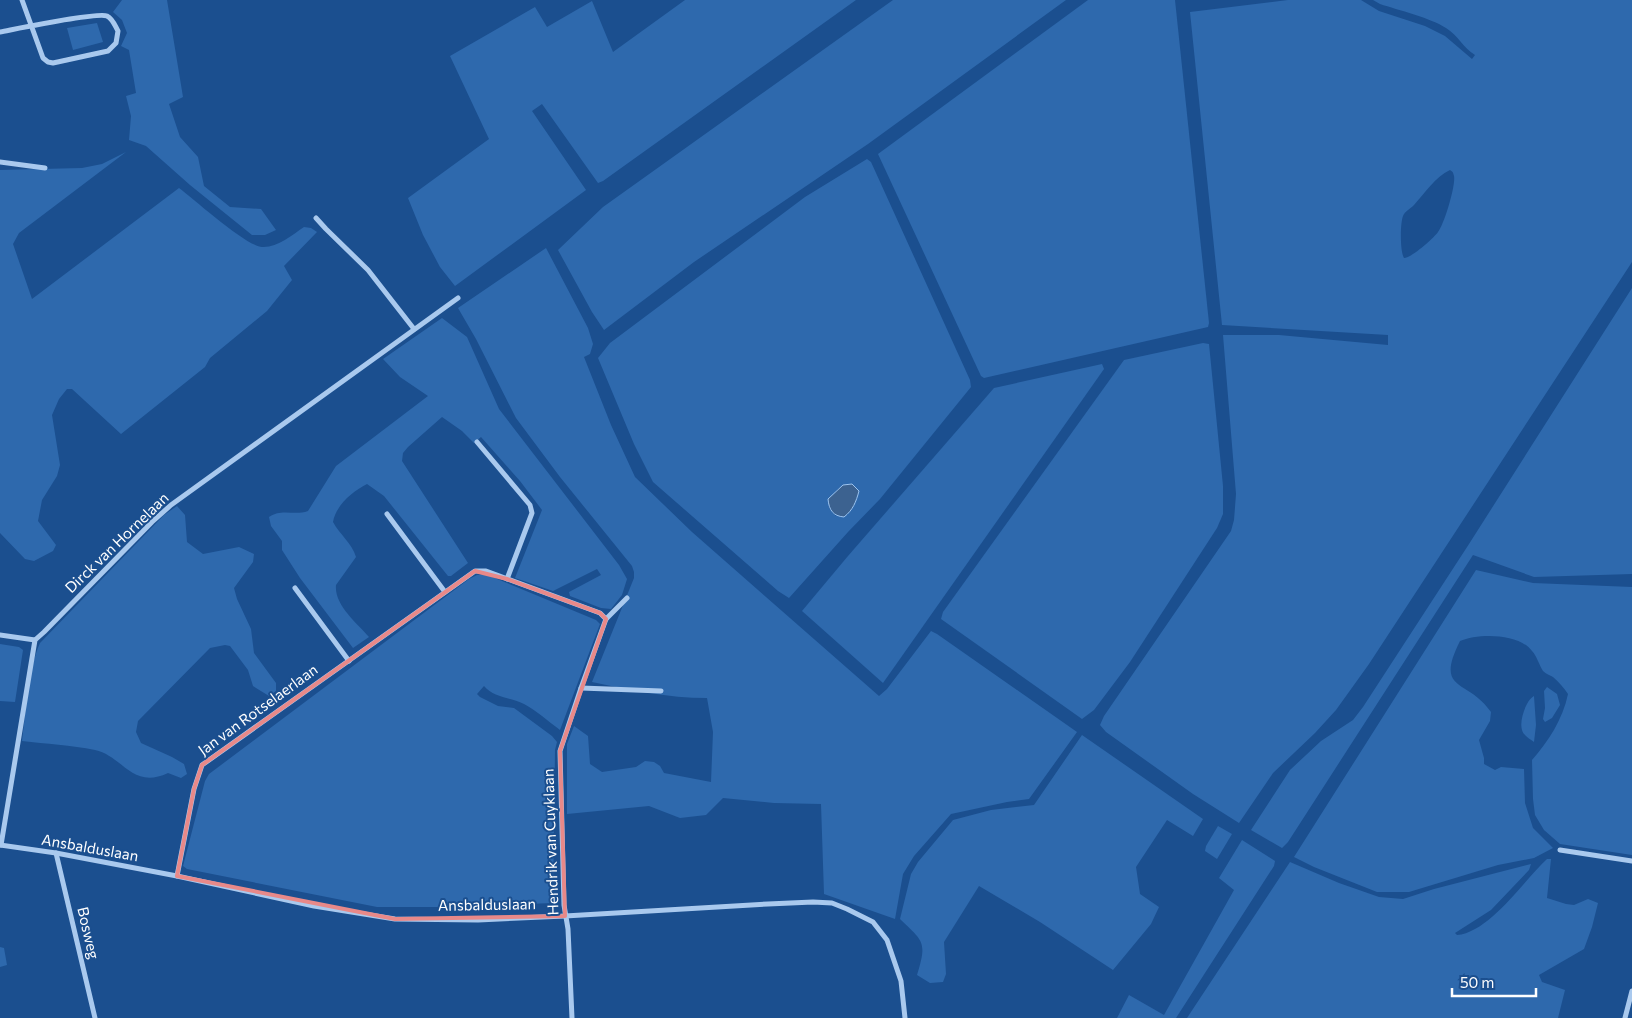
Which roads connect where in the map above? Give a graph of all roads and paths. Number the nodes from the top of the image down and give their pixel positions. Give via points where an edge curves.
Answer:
1 (22, 0) edge
2 (31, 26) junction
3 (0, 32) edge
4 (0, 162) edge
5 (45, 168) dead end
6 (316, 218) dead end
7 (458, 298) dead end
8 (414, 329) junction
9 (477, 442) dead end
10 (387, 514) dead end
11 (508, 579) junction
12 (295, 588) dead end
13 (445, 592) junction
14 (627, 598) dead end
15 (606, 619) junction
16 (0, 635) edge
17 (35, 640) junction
18 (348, 661) junction
19 (581, 688) junction
20 (661, 691) dead end
21 (1, 845) edge
22 (1560, 850) dead end
23 (56, 853) junction
24 (1632, 861) edge
25 (177, 876) junction
26 (565, 916) junction
27 (1632, 991) edge
28 (95, 1018) edge
29 (572, 1018) edge
30 (905, 1018) edge
31 (1625, 1018) edge

1 - 2 street
2 - 2 street via 43,58 54,63 108,51 116,43 118,31 106,16 95,15
2 - 3 street
4 - 5 street
6 - 8 street via 368,270
7 - 8 street, Dirck van Hornelaan
8 - 17 street, Dirck van Hornelaan via 170,505
9 - 11 street via 530,505 532,513
10 - 13 street
11 - 13 street, Jan van Rotselaerlaan via 481,570
11 - 15 street, Jan van Rotselaerlaan via 600,613
12 - 18 street
13 - 18 street, Jan van Rotselaerlaan
14 - 15 street
15 - 19 street
16 - 17 street
17 - 21 street
18 - 25 street, Jan van Rotselaerlaan via 202,765 194,789
19 - 20 street
19 - 26 street, Hendrik van Cuyklaan via 560,750
21 - 23 street, Ansbalduslaan
22 - 24 street
23 - 25 street, Ansbalduslaan
23 - 28 street, Bosweg
25 - 26 street, Ansbalduslaan via 314,906 395,918 478,920
26 - 29 street, Hendrik van Cuyklaan
26 - 30 street, Ansbalduslaan via 832,903 873,922 887,940 902,981
27 - 31 street

